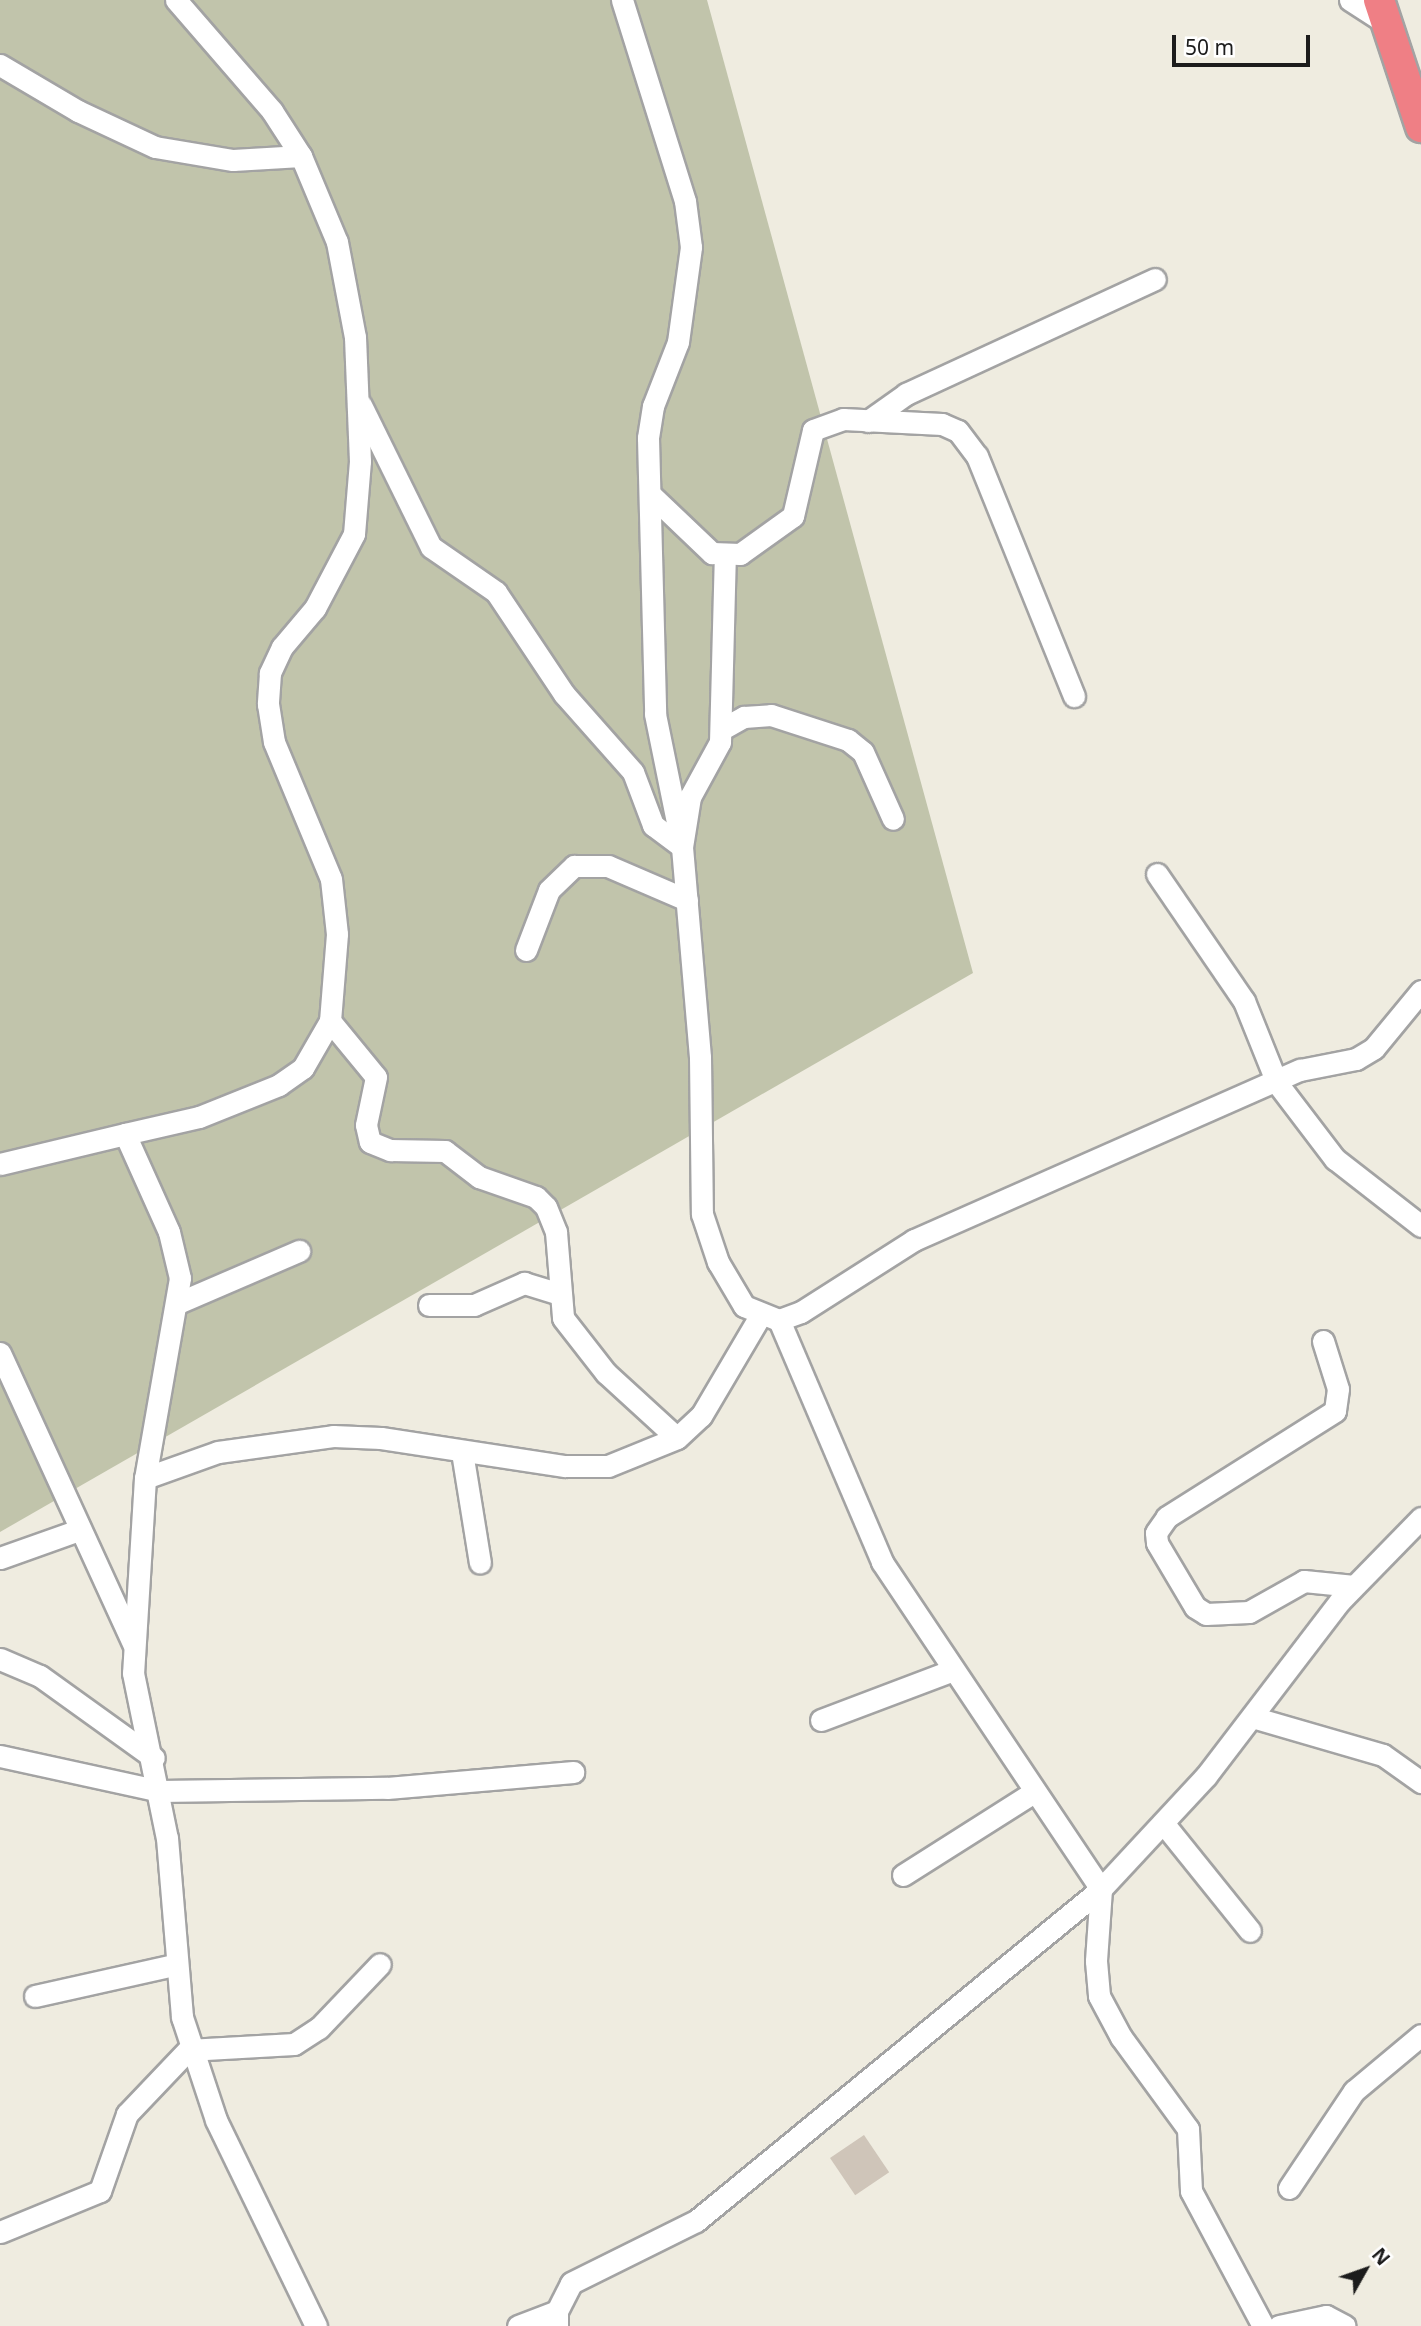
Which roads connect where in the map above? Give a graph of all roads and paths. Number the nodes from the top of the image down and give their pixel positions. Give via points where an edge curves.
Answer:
1 (176, 0) edge
2 (622, 0) edge
3 (1350, 0) edge
4 (1384, 13) edge
5 (0, 65) edge
6 (1421, 127) edge
7 (301, 156) junction
8 (1155, 279) dead end
9 (357, 396) junction
10 (868, 421) junction
11 (650, 494) junction
12 (725, 556) junction
13 (1074, 696) dead end
14 (722, 729) junction
15 (893, 819) dead end
16 (682, 847) junction
17 (1157, 874) dead end
18 (687, 900) junction
19 (526, 950) dead end
20 (1421, 991) edge
21 (330, 1021) junction
22 (1277, 1083) junction
23 (125, 1134) junction
24 (0, 1164) edge
25 (1421, 1226) edge
26 (299, 1251) dead end
27 (560, 1294) junction
28 (178, 1303) junction
29 (429, 1305) dead end
30 (769, 1318) junction
31 (1323, 1341) dead end
32 (0, 1353) edge
33 (677, 1438) junction
34 (462, 1452) junction
35 (145, 1478) junction
36 (1421, 1518) edge
37 (79, 1530) junction
38 (0, 1558) edge
39 (480, 1563) dead end
40 (1354, 1586) junction
41 (134, 1646) junction
42 (0, 1659) edge
43 (953, 1670) junction
44 (1252, 1717) junction
45 (821, 1720) dead end
46 (0, 1756) edge
47 (154, 1758) junction
48 (573, 1772) dead end
49 (1421, 1782) edge
50 (160, 1791) junction
51 (1032, 1793) junction
52 (1164, 1824) junction
53 (903, 1875) dead end
54 (1101, 1889) junction
55 (1250, 1931) dead end
56 (380, 1964) dead end
57 (174, 1965) junction
58 (35, 1996) dead end
59 (1421, 2035) edge
60 (188, 2050) junction
61 (1289, 2188) dead end
62 (0, 2232) edge
63 (557, 2319) edge
64 (316, 2326) edge
65 (518, 2326) edge
66 (1263, 2326) edge
67 (1279, 2326) edge
68 (1345, 2326) edge

1 - 7 street via 272,111
2 - 11 street via 685,201 691,247 678,342 649,424
3 - 4 street
4 - 6 highway
5 - 7 street via 78,111 155,147 233,160
7 - 9 street via 337,242 348,290
8 - 10 street via 906,394
9 - 16 street via 430,547 496,592 564,694 633,772 653,825
9 - 21 street via 360,501 354,534 315,608 282,647 270,673 268,704 274,741 331,878 337,934
10 - 12 street via 833,420 813,430 793,516 740,554
10 - 13 street via 942,424 967,441
11 - 12 street via 701,543
11 - 16 street via 654,714
12 - 14 street
14 - 15 street via 744,717 771,715 848,740 863,752
14 - 16 street via 715,756 690,797
16 - 18 street
17 - 22 street via 1244,1001
18 - 19 street via 608,866 574,866 549,890
18 - 30 street via 700,1056 702,1214 730,1284
20 - 22 street via 1374,1048 1356,1059 1314,1066
21 - 23 street via 303,1068 279,1085 199,1117
21 - 27 street via 376,1077 366,1125 370,1142 390,1150 445,1151 479,1177 536,1198 554,1220
22 - 25 street via 1335,1159
22 - 30 street via 914,1240 801,1312
23 - 24 street
23 - 28 street via 169,1232 180,1278
26 - 28 street
27 - 29 street via 524,1283 474,1305
27 - 33 street via 563,1318 579,1343
28 - 35 street
30 - 33 street via 714,1402
30 - 43 street via 882,1562
31 - 40 street via 1338,1389 1335,1411 1167,1517 1156,1533 1157,1543 1195,1607 1206,1614 1249,1612 1304,1581
32 - 37 street
33 - 34 street via 626,1461 587,1468
34 - 35 street via 333,1436 218,1452
34 - 39 street
35 - 41 street
36 - 40 street
37 - 38 street
37 - 41 street
40 - 44 street
41 - 47 street via 133,1695
42 - 47 street via 40,1676
43 - 45 street
43 - 51 street
44 - 49 street via 1383,1755
44 - 52 street
46 - 50 street
47 - 50 street
48 - 50 street via 399,1787
50 - 57 street
51 - 53 street
51 - 54 street
52 - 54 street
52 - 55 street
54 - 63 street via 696,2221 571,2283
54 - 66 street via 1096,1961 1099,1996 1121,2037 1188,2129 1191,2191
56 - 60 street via 319,2028 295,2044
57 - 58 street
57 - 60 street
59 - 61 street via 1354,2091
60 - 62 street via 127,2114 100,2191
60 - 64 street
63 - 65 street
67 - 68 street via 1325,2316

